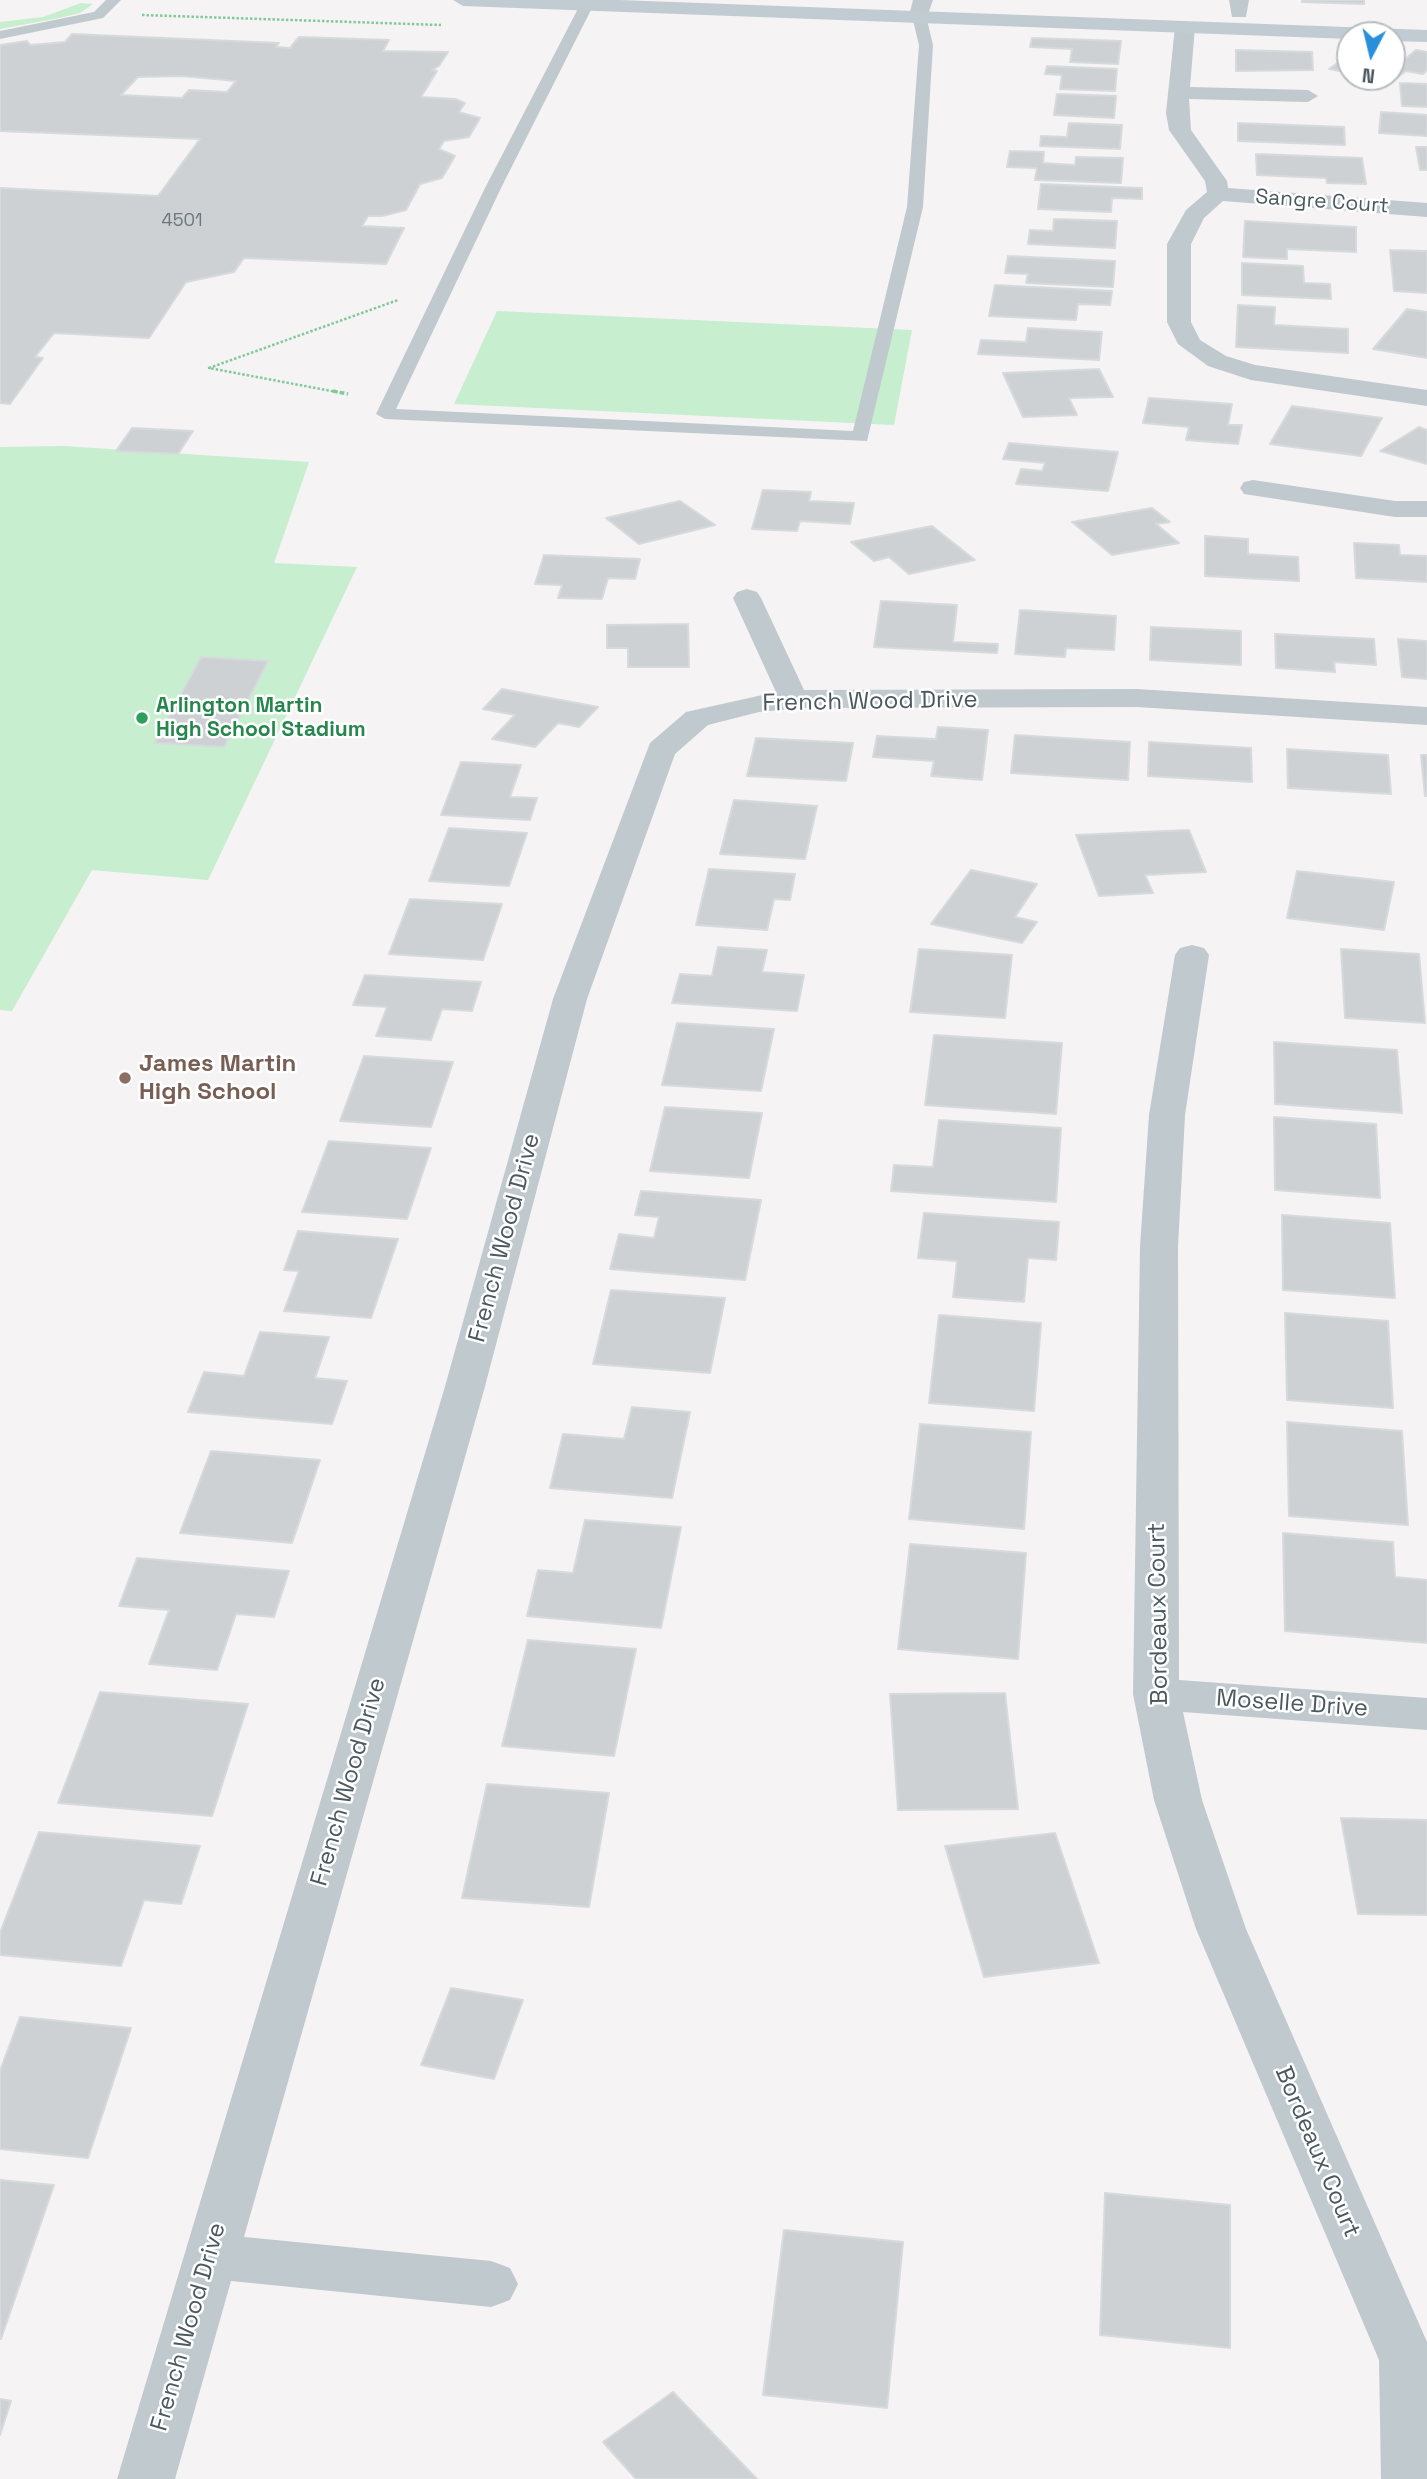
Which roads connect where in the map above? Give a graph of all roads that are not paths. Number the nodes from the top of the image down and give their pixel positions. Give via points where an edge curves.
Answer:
1 (114, 0) edge
2 (463, 0) edge
3 (905, 0) edge
4 (587, 4) junction
5 (922, 6) edge
6 (1239, 6) edge
7 (1427, 20) edge
8 (1185, 27) junction
9 (0, 35) edge
10 (1427, 36) edge
11 (1180, 93) junction
12 (1308, 96) dead end
13 (1218, 194) junction
14 (1427, 210) edge
15 (1427, 398) edge
16 (1254, 488) dead end
17 (1427, 509) edge
18 (747, 598) dead end
19 (794, 700) junction
20 (1427, 716) edge
21 (1192, 955) dead end
22 (1156, 1694) junction
23 (1427, 1714) edge
24 (209, 2256) junction
25 (491, 2284) dead end
26 (146, 2479) edge
27 (1410, 2479) edge

1 - 9 lane via 98,15
2 - 4 main road
3 - 5 main road
4 - 5 main road
4 - 5 lane via 385,414 861,437 915,207 926,46
5 - 6 main road
5 - 8 main road
6 - 7 main road
8 - 10 main road
8 - 11 street
11 - 12 street
11 - 13 street via 1180,130 1216,181
13 - 14 street, Sangre Court
13 - 15 street via 1194,215 1179,244 1179,322 1190,344 1251,372
16 - 17 street via 1395,509
18 - 19 street
19 - 20 street, French Wood Drive via 1137,698
19 - 24 street, French Wood Drive via 759,703 697,719 662,750 657,763 570,999 464,1390
21 - 22 street, Bordeaux Court via 1167,1115 1159,1247
22 - 23 street, Moselle Drive
22 - 27 street, Bordeaux Court via 1178,1800 1221,1929 1407,2360
24 - 25 street
24 - 26 street, French Wood Drive

